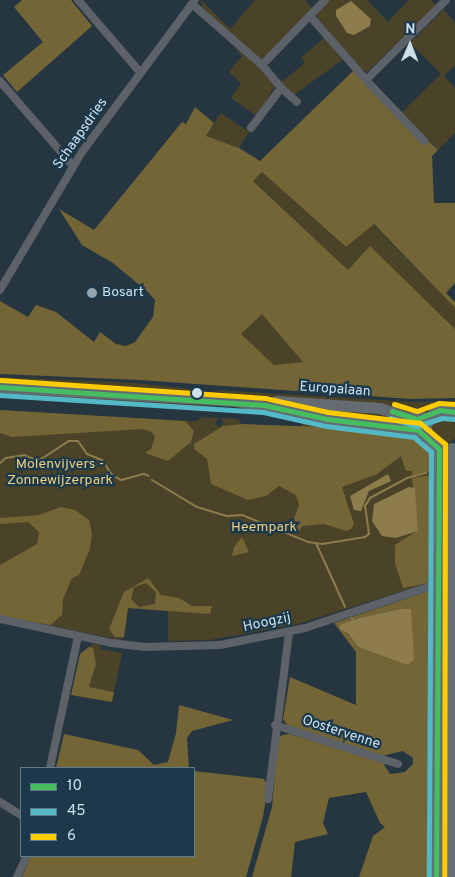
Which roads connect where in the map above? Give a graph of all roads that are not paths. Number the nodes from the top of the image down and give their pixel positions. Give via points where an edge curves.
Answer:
1 (78, 0) edge
2 (324, 0) edge
3 (446, 0) edge
4 (194, 2) edge
5 (310, 16) junction
6 (262, 65) junction
7 (140, 72) junction
8 (366, 80) junction
9 (0, 81) edge
10 (281, 88) junction
11 (297, 102) dead end
12 (251, 128) dead end
13 (424, 141) dead end
14 (73, 166) junction
15 (0, 290) edge
16 (0, 387) edge
17 (236, 401) junction
18 (455, 412) edge
19 (429, 417) junction
20 (426, 436) junction
21 (449, 448) edge
22 (455, 468) edge
23 (452, 485) junction
24 (455, 578) edge
25 (0, 619) edge
26 (289, 632) junction
27 (78, 636) junction
28 (275, 725) junction
29 (398, 764) dead end
30 (50, 767) edge
31 (268, 799) dead end
32 (0, 802) edge
33 (20, 814) edge
34 (27, 857) edge
35 (17, 877) edge
36 (436, 877) edge
37 (452, 877) edge

1 - 7 street
2 - 5 street
3 - 8 street
4 - 6 street
4 - 7 street, Schaapsdries
5 - 6 street
5 - 8 street
6 - 10 street
7 - 14 street, Schaapsdries
8 - 13 street
9 - 14 street
10 - 11 street
10 - 12 street
14 - 15 street, Schaapsdries
16 - 17 main road, Europalaan
17 - 19 main road, Europalaan via 380,408 409,418
17 - 20 main road, Europalaan via 327,419 409,428
18 - 19 highway, Europalaan via 440,410
19 - 20 highway
20 - 21 highway, Europalaan
21 - 23 highway
21 - 36 highway, bridge via 438,565
22 - 23 highway
23 - 37 highway, bridge
24 - 26 street, Hoogzij
25 - 27 street, Hoogzij
26 - 27 street, Hoogzij via 220,645 155,647
26 - 28 street
27 - 30 street
28 - 29 street, Oostervenne
28 - 31 street
32 - 33 street
34 - 35 street

